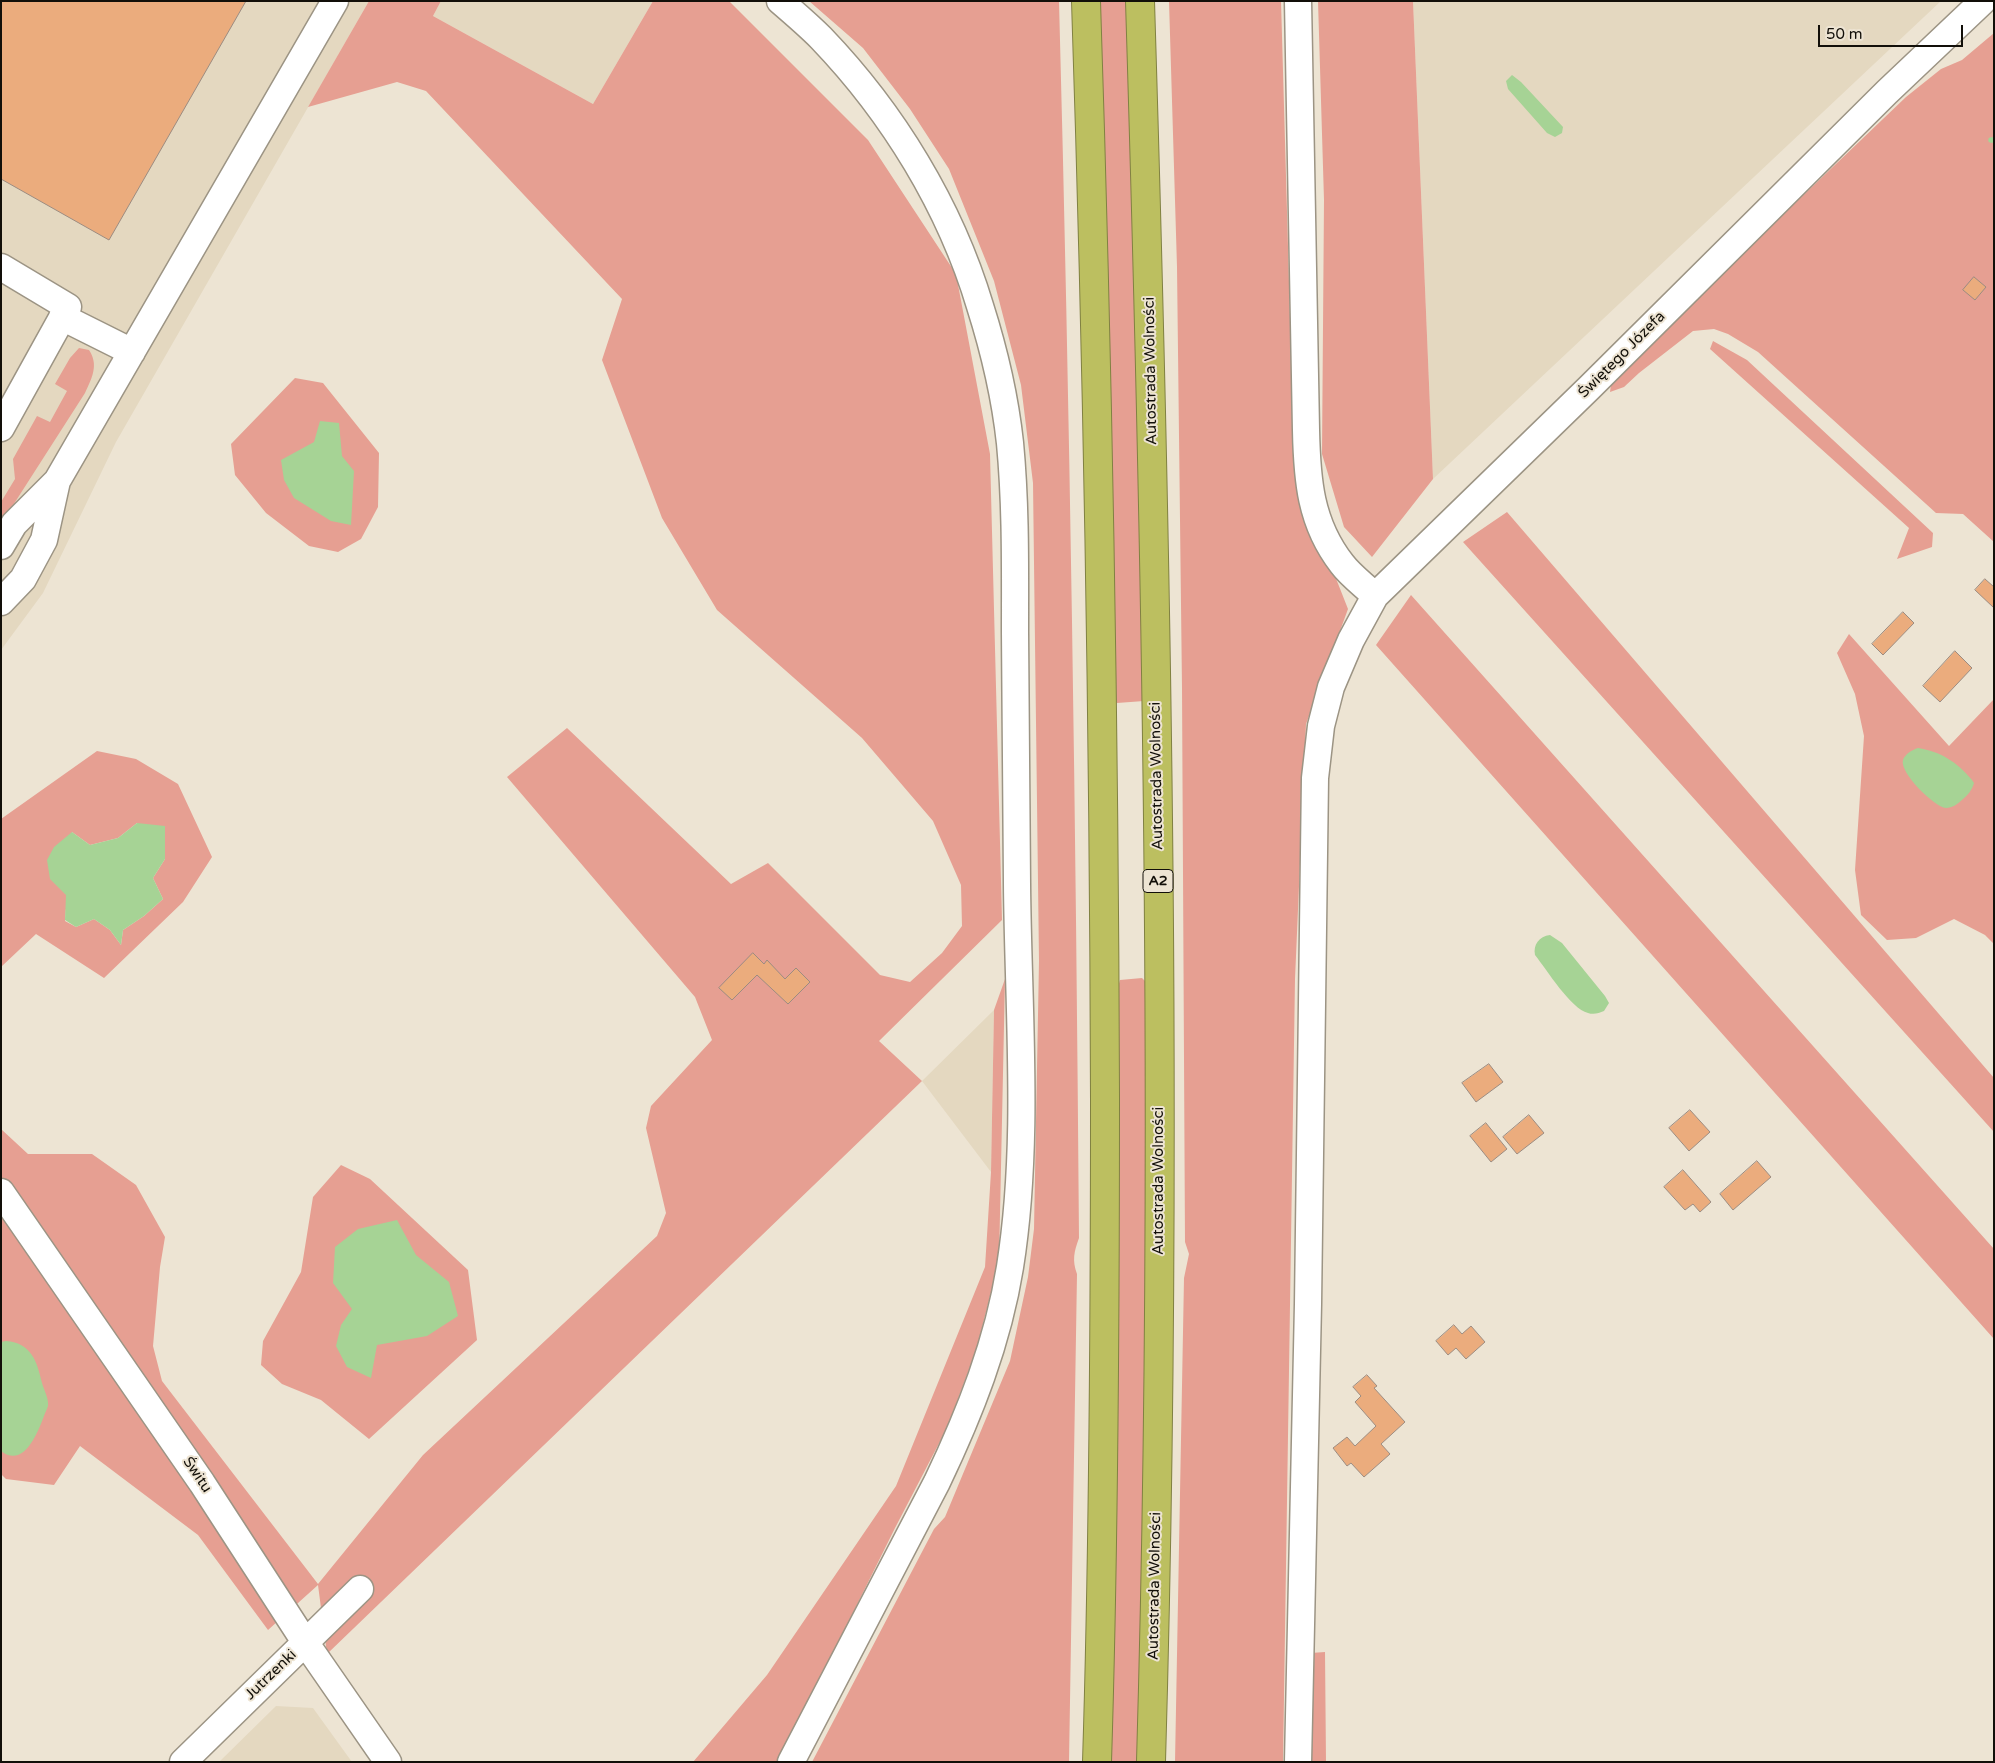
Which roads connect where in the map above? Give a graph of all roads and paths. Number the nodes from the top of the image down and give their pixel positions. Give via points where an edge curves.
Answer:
1 (335, 1) edge
2 (780, 1) edge
3 (1086, 1) edge
4 (1140, 1) edge
5 (1298, 1) edge
6 (1983, 1) edge
7 (1, 268) edge
8 (62, 317) junction
9 (132, 352) junction
10 (1, 428) edge
11 (57, 481) junction
12 (1, 546) edge
13 (1375, 596) junction
14 (1, 602) edge
15 (1, 1192) edge
16 (360, 1589) dead end
17 (305, 1642) junction
18 (182, 1762) edge
19 (388, 1762) edge
20 (791, 1762) edge
21 (1097, 1762) edge
22 (1151, 1762) edge
23 (1298, 1762) edge

1 - 9 street
2 - 20 street via 818,35 865,88 912,156 960,248 998,368 1010,441 1014,517 1022,1148 1010,1268 994,1338 976,1393 937,1482
3 - 21 highway via 1102,648 1104,928 1104,1309
4 - 22 highway, Autostrada Wolności / A2 via 1151,359 1158,783 1159,1258
5 - 13 street via 1309,492 1323,534 1342,565
6 - 13 street, Świętego Józefa
7 - 8 street via 68,307
8 - 9 street
8 - 10 street
9 - 11 street
11 - 12 street via 14,524
11 - 14 street via 44,540 23,579
13 - 23 street, Świętego Józefa via 1331,687 1321,726 1315,788
15 - 17 street, Świtu via 202,1483
16 - 17 street, Jutrzenki
17 - 18 street, Jutrzenki
17 - 19 street, Świtu

